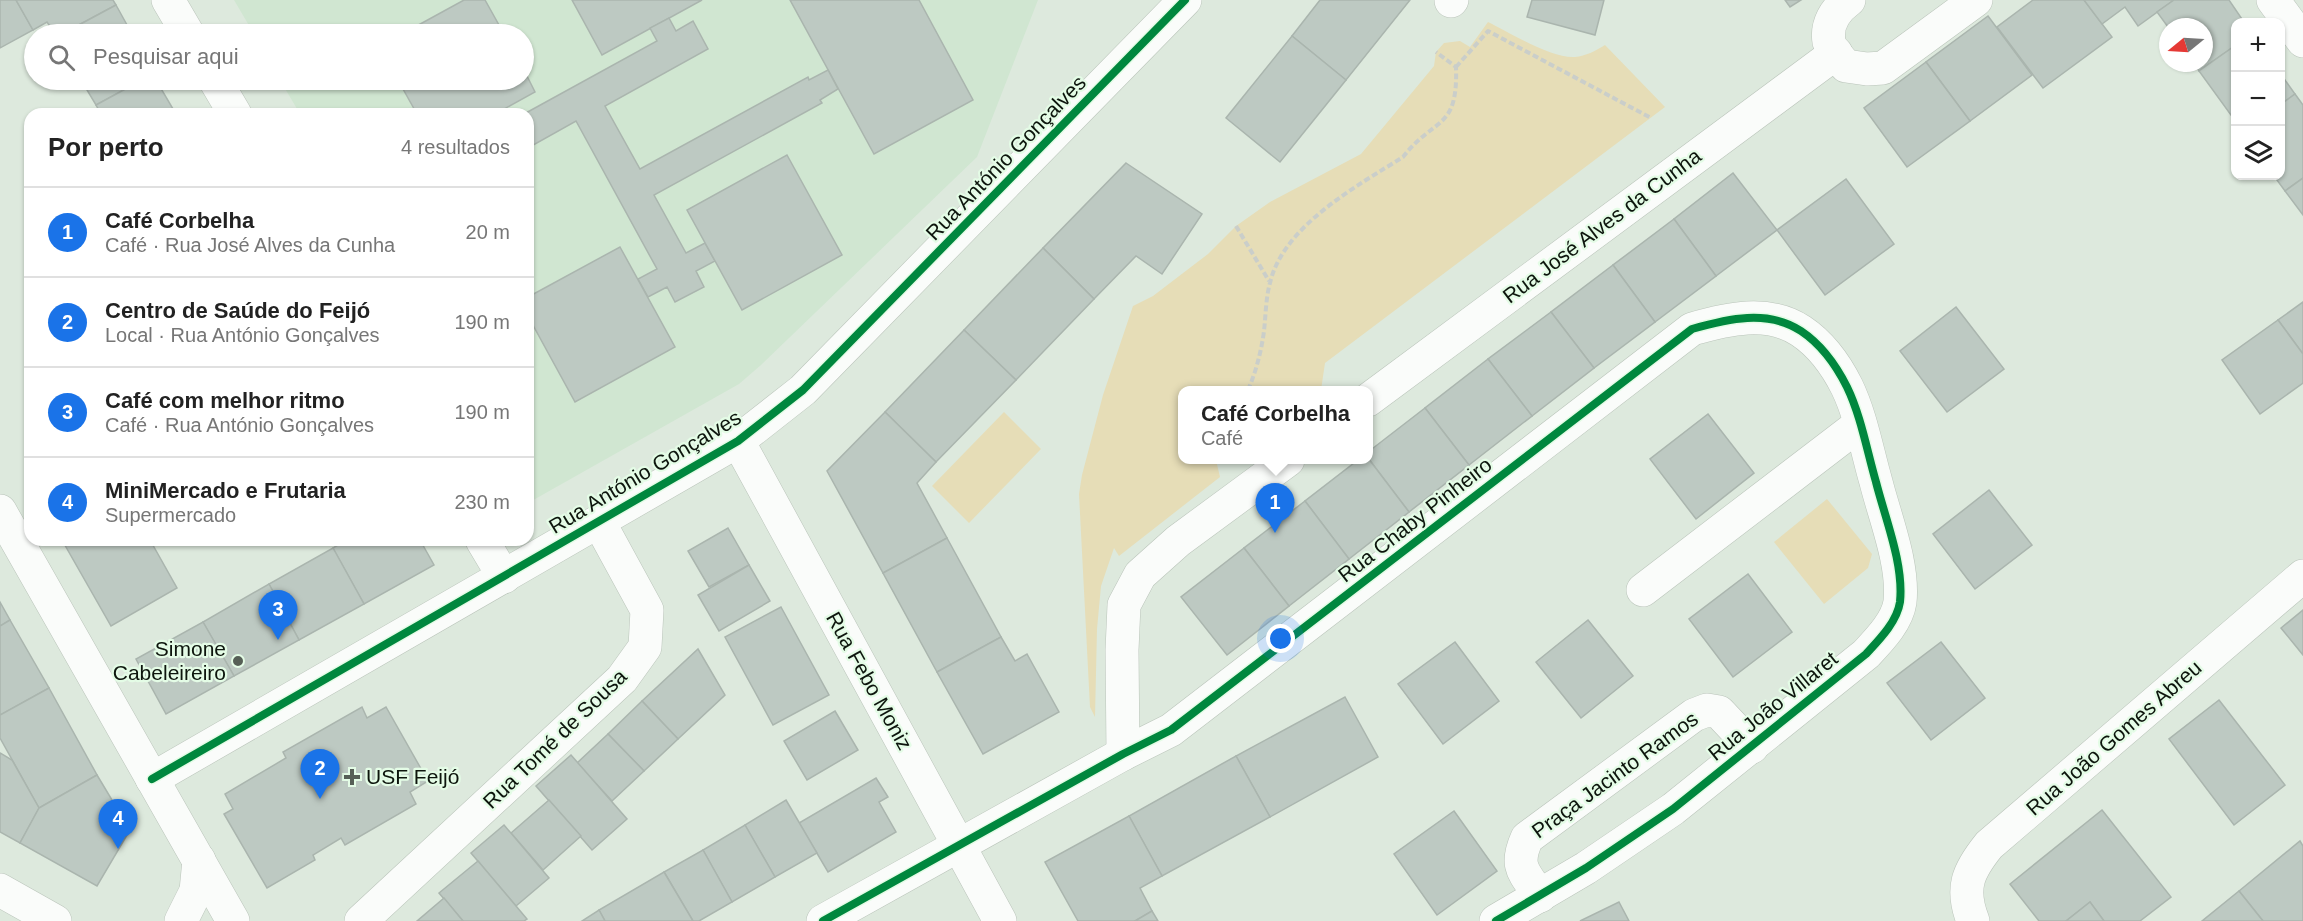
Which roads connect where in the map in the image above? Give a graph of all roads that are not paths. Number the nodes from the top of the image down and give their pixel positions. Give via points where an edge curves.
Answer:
1 (168, 0) edge
2 (1185, 0) edge
3 (1849, 0) edge
4 (1976, 0) edge
5 (2273, 0) edge
6 (182, 24) edge
7 (2303, 41) edge
8 (1836, 53) junction
9 (221, 90) edge
10 (231, 108) edge
11 (1373, 396) edge
12 (1860, 424) junction
13 (738, 441) junction
14 (1281, 464) edge
15 (0, 511) edge
16 (599, 522) junction
17 (486, 546) edge
18 (2303, 576) edge
19 (504, 577) junction
20 (1643, 590) dead end
21 (1752, 747) junction
22 (1123, 754) junction
23 (152, 779) junction
24 (959, 846) junction
25 (199, 860) junction
26 (0, 890) edge
27 (1540, 896) junction
28 (55, 921) edge
29 (182, 921) edge
30 (233, 921) edge
31 (361, 921) edge
32 (823, 921) edge
33 (1000, 921) edge
34 (1496, 921) edge
35 (1974, 921) edge

1 - 6 street
2 - 13 street, Rua António Gonçalves via 804,390
3 - 8 street via 1831,20 1829,43
4 - 8 street via 1883,68 1846,66
5 - 7 street
8 - 11 street, Rua José Alves da Cunha
9 - 10 street
12 - 20 street
12 - 21 street, Rua João Villaret via 1899,571 1900,604 1886,632 1866,654
12 - 22 street, Rua Chaby Pinheiro via 1847,387 1823,348 1799,330 1766,318 1729,318 1692,329 1171,730
13 - 16 street, Rua António Gonçalves
13 - 24 street, Rua Febo Moniz
14 - 22 street via 1140,574 1124,605
15 - 23 street
16 - 19 street, Rua António Gonçalves
16 - 31 street, Rua Tomé de Sousa via 647,610 645,646 622,679
17 - 19 street
18 - 35 street, Rua João Gomes Abreu via 1989,845 1972,867 1966,890
19 - 23 street, Rua António Gonçalves
21 - 27 street, Rua João Villaret via 1672,809
21 - 27 street, Praça Jacinto Ramos via 1719,712 1707,710 1694,715 1527,838 1521,851 1521,868
22 - 24 street, Rua Chaby Pinheiro
23 - 25 street
24 - 32 street, Rua Chaby Pinheiro
24 - 33 street, Rua Febo Moniz
25 - 29 street via 196,891
25 - 30 street
26 - 28 street
27 - 34 street, Rua João Villaret

